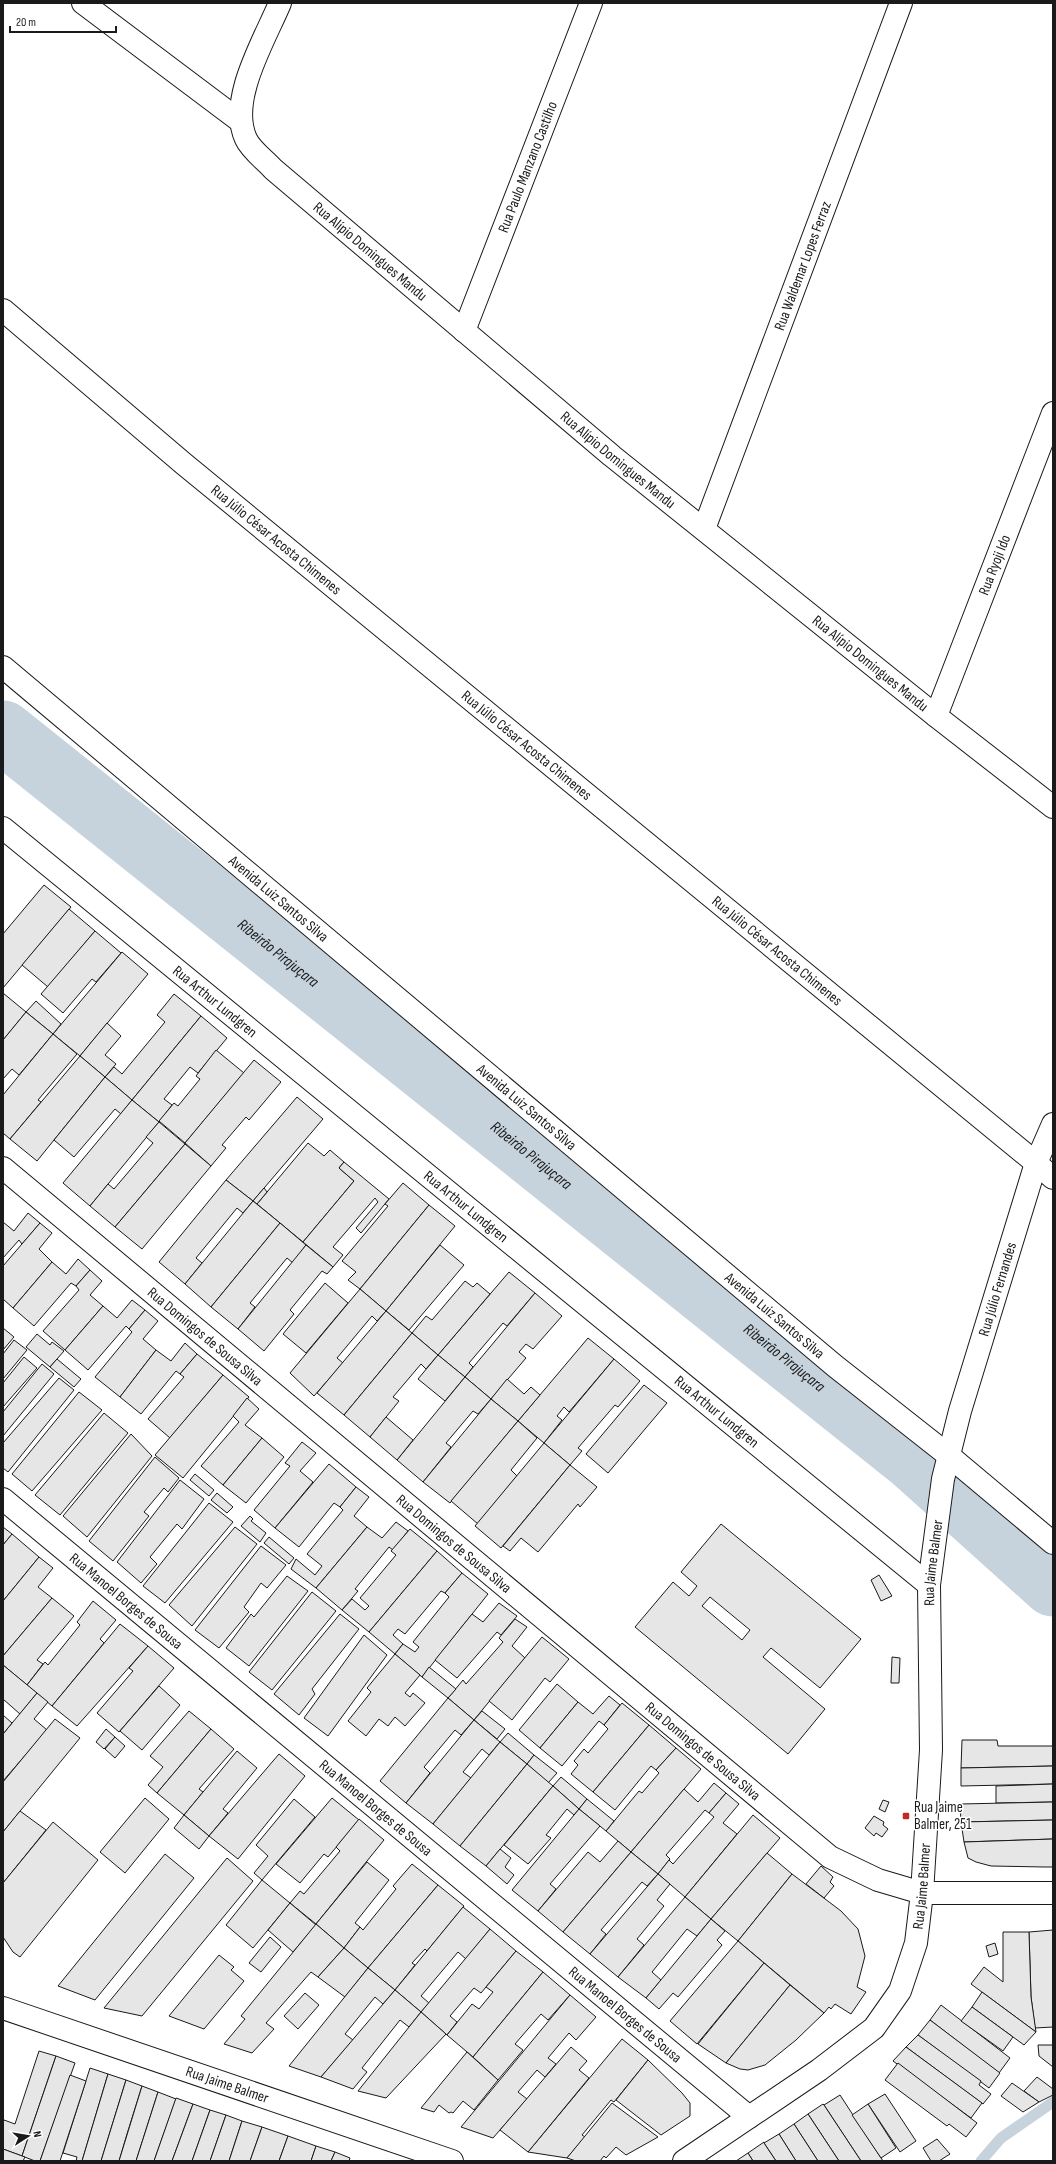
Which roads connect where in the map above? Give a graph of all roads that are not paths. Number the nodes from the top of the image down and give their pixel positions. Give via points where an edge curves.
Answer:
1 (83, 3) edge
2 (280, 3) edge
3 (591, 3) edge
4 (901, 3) edge
5 (240, 122) junction
6 (3, 310) edge
7 (464, 331) junction
8 (1053, 413) edge
9 (704, 529) junction
10 (3, 667) edge
11 (936, 716) junction
12 (1053, 806) edge
13 (3, 828) edge
14 (1050, 1135) edge
15 (1036, 1163) junction
16 (3, 1168) edge
17 (1053, 1178) edge
18 (948, 1455) junction
19 (3, 1499) edge
20 (1053, 1543) edge
21 (929, 1585) junction
22 (922, 1893) junction
23 (1053, 1893) edge
24 (3, 2008) edge
25 (749, 2117) junction
26 (452, 2161) edge
27 (684, 2161) edge

1 - 5 street
2 - 5 street, Rua Alípio Domingues Mandu via 248,78 241,102
3 - 7 street, Rua Paulo Manzano Castilho
4 - 9 street, Rua Waldemar Lopes Ferraz
5 - 7 street, Rua Alípio Domingues Mandu via 247,141 273,169
6 - 15 street, Rua Júlio César Acosta Chimenes via 184,464
7 - 9 street, Rua Alípio Domingues Mandu via 612,456
8 - 11 street, Rua Ryoji Ido
9 - 11 street, Rua Alípio Domingues Mandu
10 - 18 street, Avenida Luiz Santos Silva via 835,1366
11 - 12 street, Rua Alípio Domingues Mandu
13 - 21 street, Rua Arthur Lundgren
14 - 15 street, Rua Júlio Fernandes
15 - 17 street, Rua Júlio César Acosta Chimenes
15 - 18 street, Rua Júlio Fernandes
16 - 22 street, Rua Domingos de Sousa Silva via 830,1857 878,1880
18 - 20 street, Avenida Luiz Santos Silva
18 - 21 street, Rua Jaime Balmer
19 - 25 street, Rua Manoel Borges de Sousa
21 - 22 street, Rua Jaime Balmer via 931,1750
22 - 23 street, Rua Domingos de Sousa Silva
22 - 25 street, Rua Jaime Balmer via 916,1943 900,1991 874,2028 819,2070
24 - 26 street, Rua Jaime Balmer
25 - 27 street, Rua Jaime Balmer

